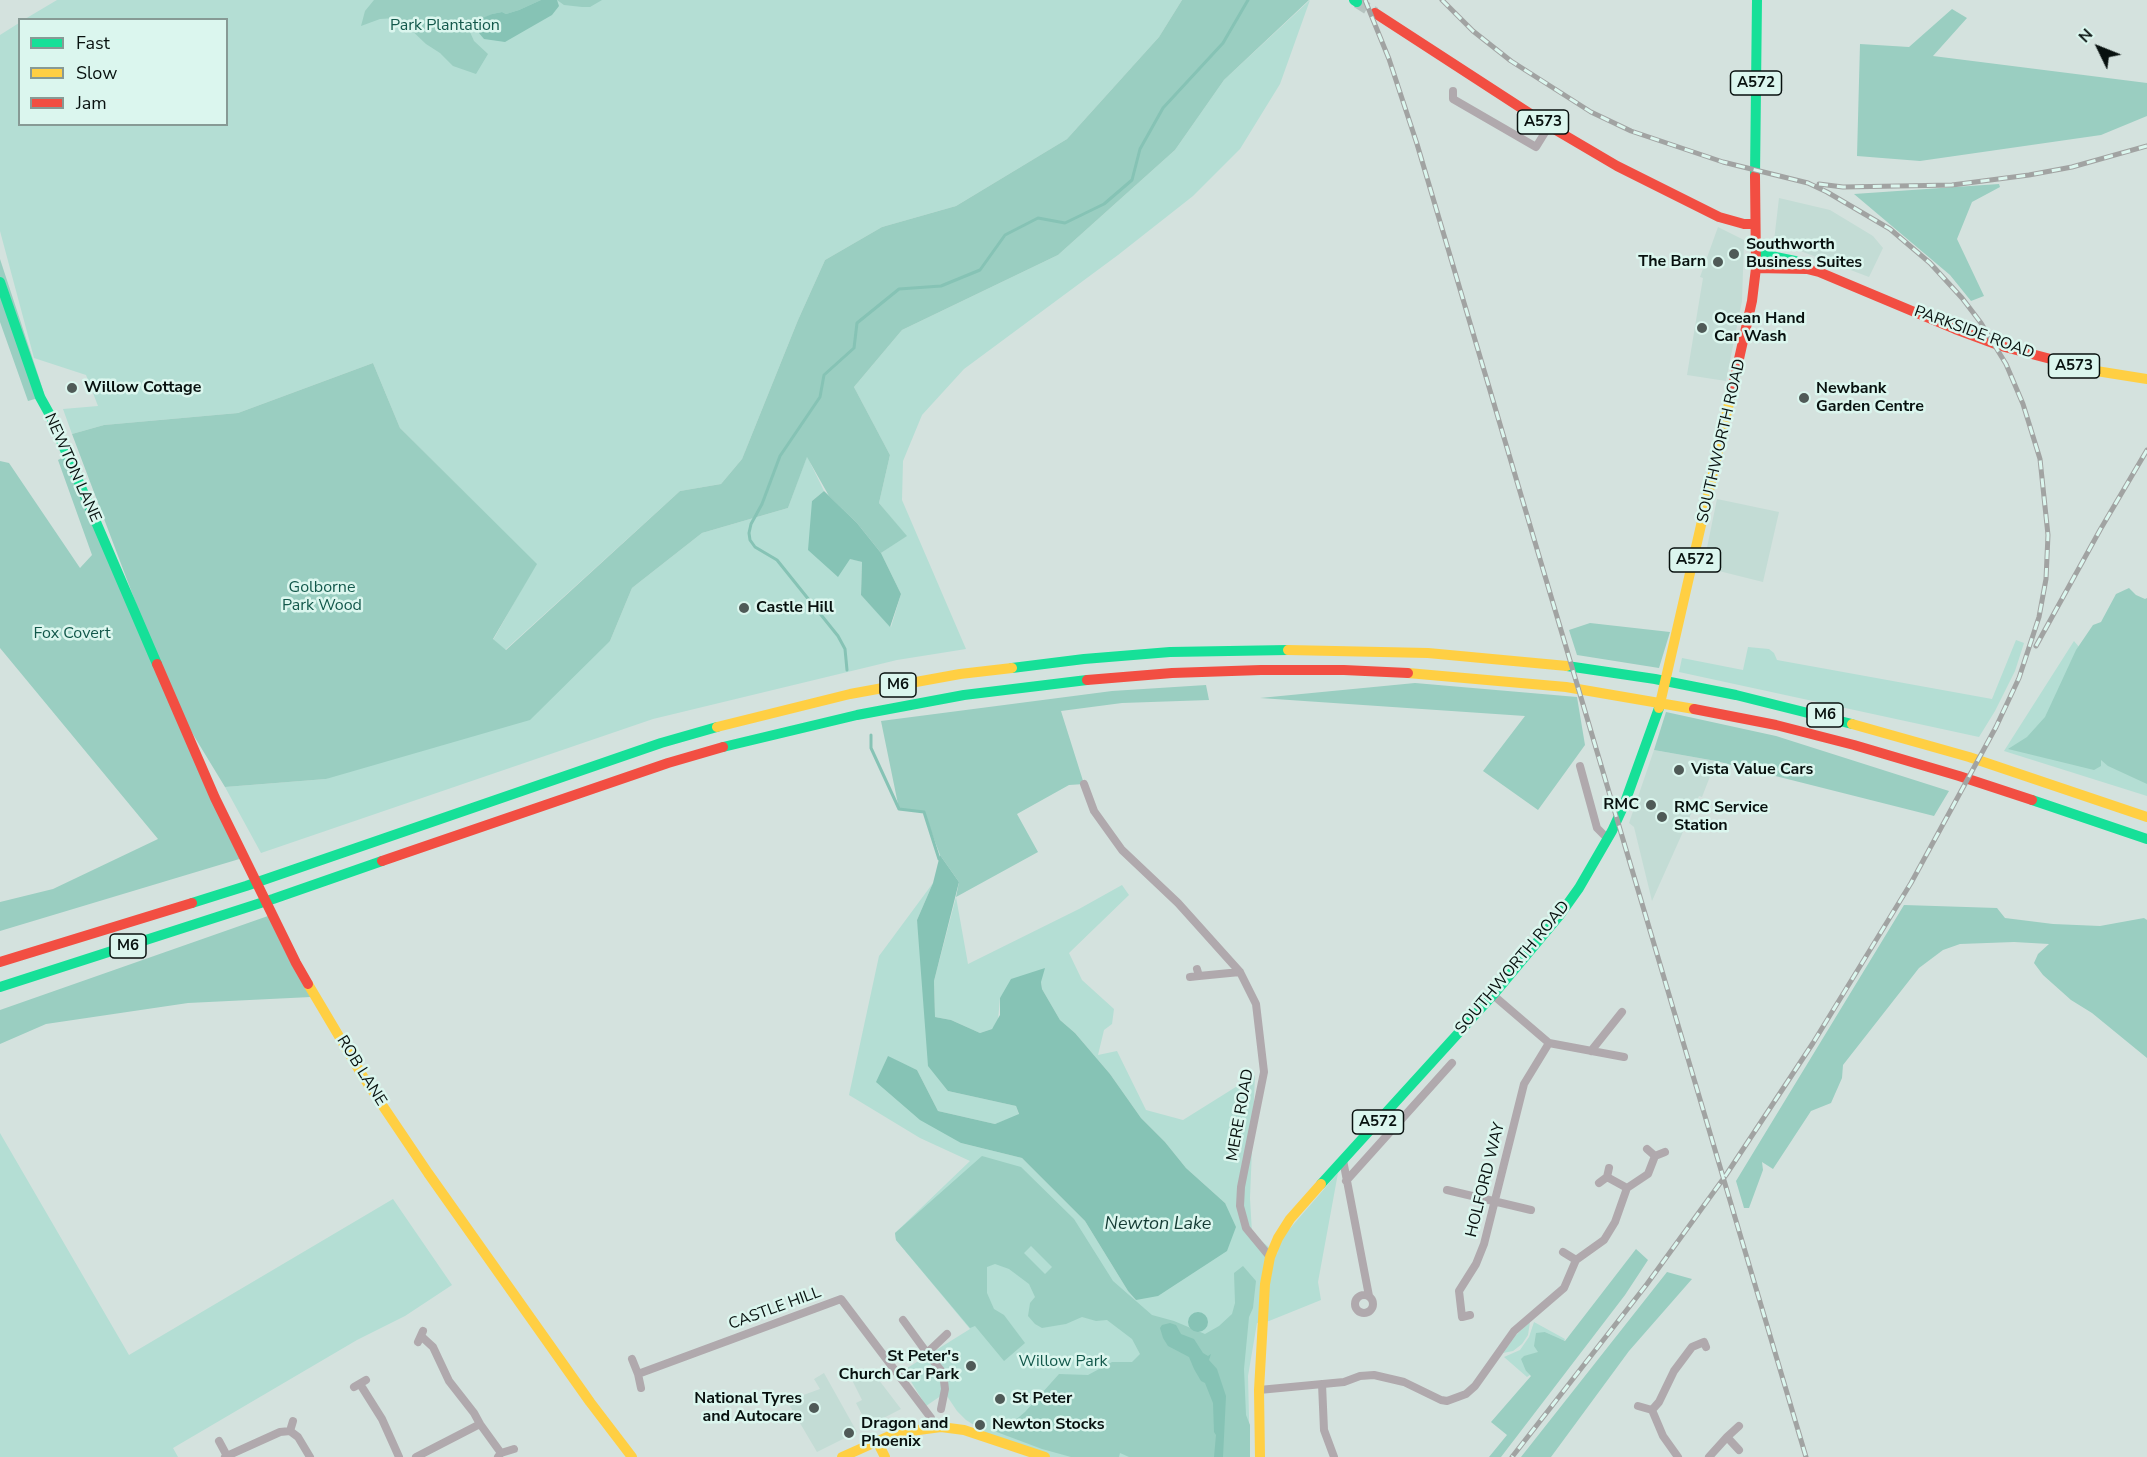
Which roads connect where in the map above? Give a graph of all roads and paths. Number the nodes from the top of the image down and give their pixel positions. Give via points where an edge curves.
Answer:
1 (1757, 0) edge
2 (1376, 13) tunnel mouth
3 (1452, 91) dead end
4 (1549, 126) junction
5 (1754, 219) junction
6 (1756, 253) junction
7 (1756, 268) junction
8 (1807, 269) junction
9 (0, 282) edge
10 (2147, 379) edge
11 (151, 650) joint
12 (1580, 766) dead end
13 (1084, 783) dead end
14 (2147, 817) edge
15 (1610, 835) junction
16 (2147, 839) edge
17 (0, 960) edge
18 (48, 972) junction
19 (1240, 972) junction
20 (1195, 974) dead end
21 (0, 987) edge
22 (0, 993) edge
23 (1493, 995) junction
24 (1622, 1012) dead end
25 (1549, 1043) junction
26 (1592, 1050) junction
27 (1624, 1057) dead end
28 (1456, 1075) dead end
29 (1647, 1149) dead end
30 (1665, 1152) dead end
31 (1655, 1156) junction
32 (1343, 1160) junction
33 (1609, 1168) dead end
34 (1607, 1177) junction
35 (1346, 1181) junction
36 (1599, 1183) dead end
37 (1627, 1188) junction
38 (1446, 1191) dead end
39 (1495, 1202) junction
40 (1531, 1210) dead end
41 (1563, 1252) dead end
42 (1270, 1257) junction
43 (1576, 1260) junction
44 (1564, 1288) junction
45 (1572, 1295) dead end
46 (1369, 1296) dead end
47 (1470, 1315) dead end
48 (903, 1320) dead end
49 (947, 1334) dead end
50 (421, 1336) dead end
51 (1705, 1342) dead end
52 (927, 1353) junction
53 (632, 1359) dead end
54 (638, 1374) junction
55 (1418, 1377) dead end
56 (360, 1384) dead end
57 (1322, 1384) junction
58 (1413, 1386) junction
59 (641, 1388) dead end
60 (1259, 1390) junction
61 (950, 1401) dead end
62 (1447, 1401) junction
63 (1638, 1406) dead end
64 (941, 1409) junction
65 (1652, 1410) junction
66 (1447, 1412) dead end
67 (293, 1422) dead end
68 (933, 1423) junction
69 (480, 1425) junction
70 (1739, 1426) dead end
71 (290, 1431) junction
72 (1727, 1437) junction
73 (219, 1441) dead end
74 (877, 1441) junction
75 (514, 1449) dead end
76 (1739, 1450) dead end
77 (500, 1455) edge
78 (226, 1456) edge
79 (629, 1456) edge
80 (310, 1457) edge
81 (399, 1457) edge
82 (416, 1457) edge
83 (842, 1457) edge
84 (885, 1457) edge
85 (1046, 1457) edge
86 (1260, 1457) edge
87 (1334, 1457) edge
88 (1678, 1457) edge
89 (1709, 1457) edge

1 - 5 main road, A572
2 - 4 main road, A573
3 - 4 street via 1453,99 1536,147
4 - 5 main road, A573 via 1617,166 1719,217
5 - 6 main road, SOUTHWORTH ROAD / A572
6 - 7 main road, SOUTHWORTH ROAD / A572
6 - 8 main road, PARKSIDE ROAD / A573 via 1795,261
7 - 8 main road, PARKSIDE ROAD / A573
7 - 15 main road, SOUTHWORTH ROAD / A572 via 1750,311 1673,654 1656,720
8 - 10 main road, PARKSIDE ROAD / A573 via 2001,346 2090,370
9 - 11 main road, NEWTON LANE via 40,397
11 - 79 main road, ROB LANE via 234,839 296,963 356,1065 434,1182
12 - 15 street via 1597,828
13 - 19 street, MERE ROAD via 1094,811 1122,850 1178,903
14 - 17 main road, M6 via 1970,758 1829,717 1655,679 1560,665 1428,653 1256,649 1170,652 960,674 767,714 661,743 246,885
15 - 23 main road, SOUTHWORTH ROAD / A572 via 1559,916
16 - 18 main road, M6 via 1959,776 1815,735 1649,700 1566,687 1422,674 1344,670 1172,673 963,695 795,729 668,763
18 - 21 main road, M6
18 - 22 main road
19 - 20 street
19 - 42 street, MERE ROAD via 1256,1004 1264,1072 1240,1206 1246,1228
23 - 25 street
23 - 32 main road, SOUTHWORTH ROAD / A572
24 - 26 street
25 - 26 street
25 - 39 street, HOLFORD WAY via 1524,1084
26 - 27 street
28 - 35 street via 1451,1065
29 - 31 street
30 - 31 street
31 - 37 street via 1648,1174
32 - 35 street
32 - 42 main road, SOUTHWORTH ROAD / A572 via 1290,1219
33 - 34 street
34 - 36 street
34 - 37 street
35 - 46 street
37 - 43 street via 1609,1232 1596,1247
38 - 39 street
39 - 40 street
39 - 47 street, HOLFORD WAY via 1476,1264 1459,1291 1462,1317
41 - 43 street
42 - 60 main road, SOUTHWORTH ROAD / A572
43 - 44 street
44 - 45 street
44 - 62 street via 1514,1331 1470,1391
48 - 52 street
49 - 52 street
50 - 69 street via 434,1347 449,1381
51 - 65 street via 1692,1347 1683,1357
52 - 64 street via 943,1373
53 - 54 street
54 - 59 street
54 - 68 street, CASTLE HILL via 841,1299
55 - 58 street
56 - 81 street
57 - 58 street via 1374,1375
57 - 60 street
57 - 87 street via 1324,1431
58 - 62 street
60 - 86 main road, SOUTHWORTH ROAD / A572
61 - 64 street
62 - 66 street
63 - 65 street
64 - 68 street
65 - 88 street
67 - 71 street
68 - 74 main road
68 - 85 main road
69 - 77 street
69 - 82 street
70 - 72 street
71 - 78 street
71 - 80 street
72 - 76 street
72 - 89 street
73 - 78 street
74 - 83 main road
74 - 84 main road
75 - 77 street

